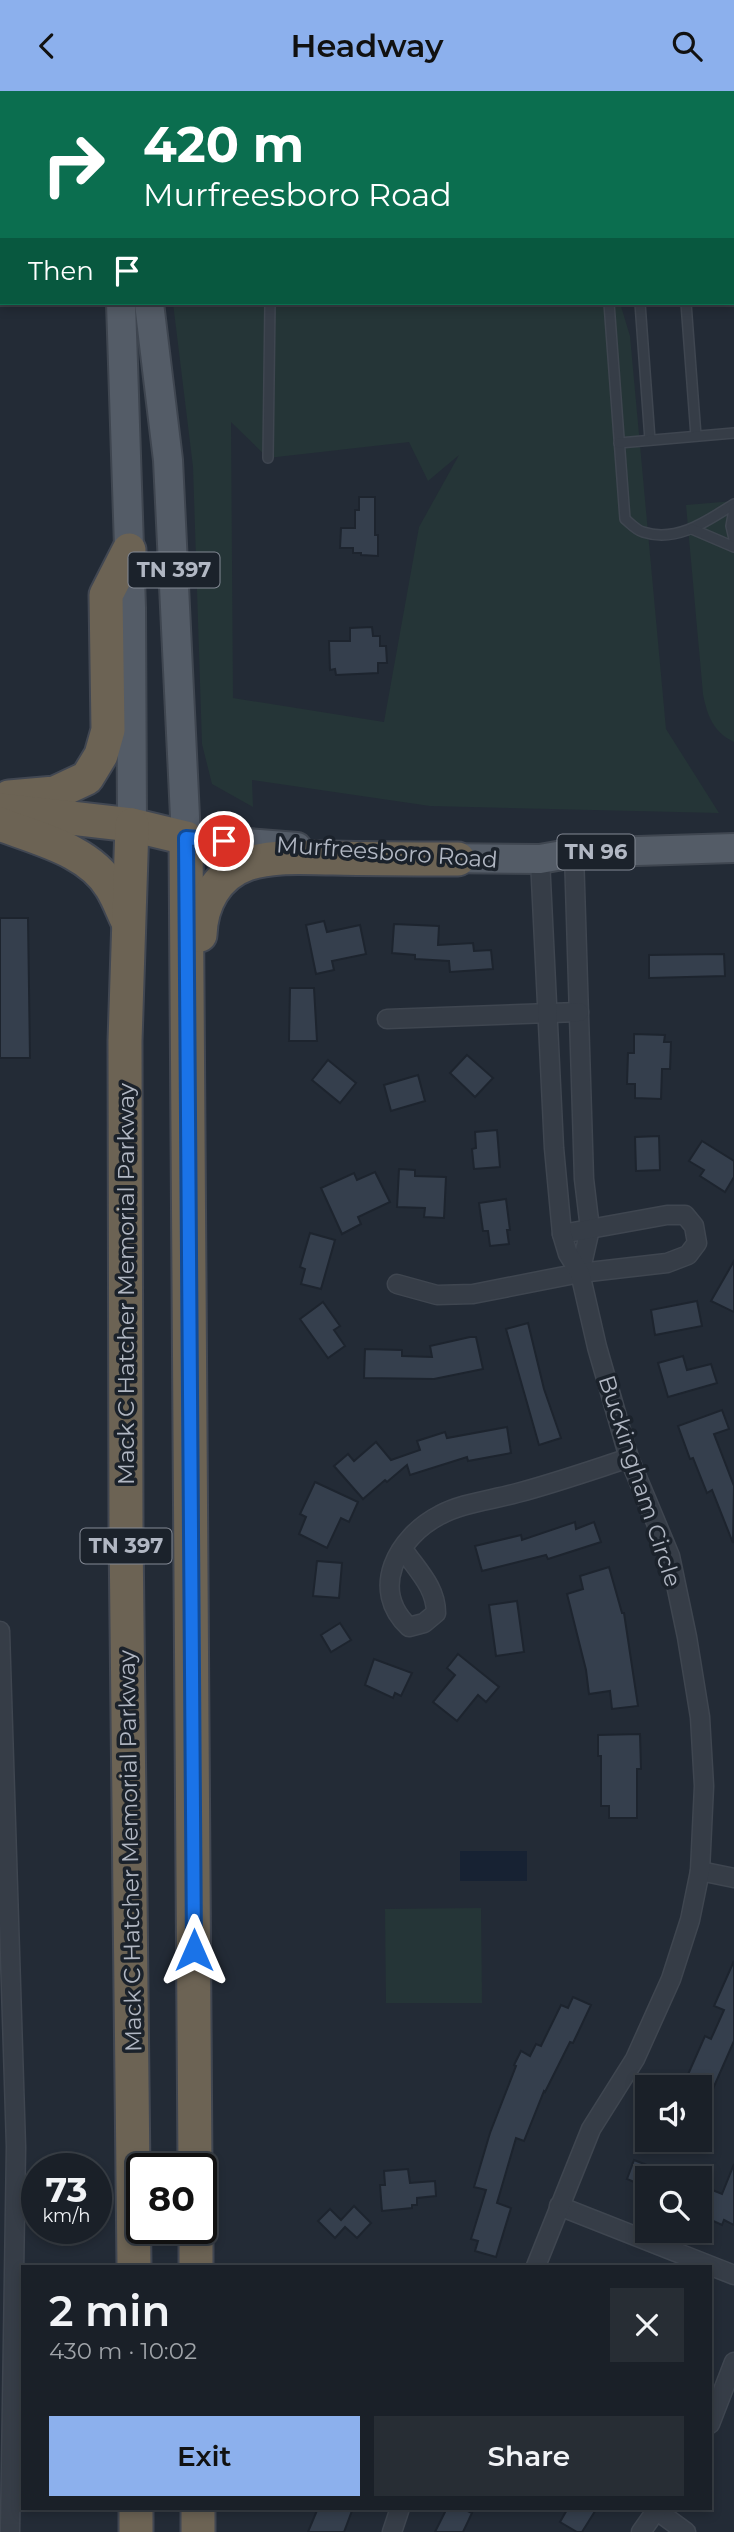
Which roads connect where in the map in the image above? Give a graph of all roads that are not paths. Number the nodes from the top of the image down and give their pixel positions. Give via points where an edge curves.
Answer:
1 (121, 305) edge
2 (149, 305) edge
3 (270, 305) edge
4 (609, 305) edge
5 (640, 305) edge
6 (686, 305) edge
7 (734, 433) edge
8 (696, 436) junction
9 (650, 440) junction
10 (620, 443) junction
11 (268, 458) dead end
12 (734, 506) edge
13 (692, 529) junction
14 (734, 539) edge
15 (734, 547) edge
16 (129, 551) junction
17 (0, 797) edge
18 (0, 810) edge
19 (0, 824) edge
20 (132, 825) junction
21 (186, 838) junction
22 (734, 848) edge
23 (574, 853) junction
24 (458, 859) junction
25 (540, 859) junction
26 (128, 923) junction
27 (548, 1012) junction
28 (579, 1012) junction
29 (387, 1019) dead end
30 (189, 1159) junction
31 (590, 1229) junction
32 (562, 1234) junction
33 (580, 1273) junction
34 (397, 1284) dead end
35 (629, 1458) junction
36 (403, 1549) dead end
37 (0, 1631) edge
38 (4, 1865) edge
39 (700, 1871) junction
40 (734, 1878) edge
41 (8, 2148) edge
42 (195, 2153) edge
43 (559, 2206) junction
44 (196, 2244) edge
45 (134, 2265) edge
46 (196, 2265) edge
47 (536, 2265) edge
48 (709, 2265) edge
49 (712, 2266) edge
50 (734, 2275) edge
51 (734, 2362) edge
52 (712, 2419) edge
53 (136, 2510) edge
54 (198, 2510) edge
55 (399, 2510) edge
56 (656, 2510) edge
57 (658, 2510) edge
58 (10, 2532) edge
59 (136, 2532) edge
60 (198, 2532) edge
61 (392, 2532) edge
62 (642, 2532) edge
63 (686, 2532) edge

1 - 16 main road, Mack C Hatcher Memorial Parkway / TN 397
2 - 21 main road, TN 397 via 168,460
3 - 11 lane
4 - 10 lane
5 - 9 lane
6 - 8 lane
7 - 8 lane
8 - 9 lane
9 - 10 lane
10 - 13 lane via 625,519 640,532 662,535
12 - 13 lane
12 - 14 lane via 730,526
13 - 15 lane
16 - 17 highway via 106,595 108,730 101,755 87,778 55,793
16 - 20 main road, Mack C Hatcher Memorial Parkway / TN 397
18 - 20 highway, Murfreesboro Road / TN 96
19 - 26 highway via 75,853 106,880
20 - 21 highway, Murfreesboro Road / TN 96
20 - 26 highway, Mack C Hatcher Memorial Parkway / TN 397
21 - 24 main road, Murfreesboro Road / TN 96
21 - 30 highway, TN 397
22 - 23 main road, Murfreesboro Road / TN 96
23 - 25 main road, Murfreesboro Road / TN 96
23 - 28 street, Buckingham Circle
24 - 25 main road, Murfreesboro Road / TN 96
24 - 30 highway via 283,858 246,864 217,884 200,919 201,1134
25 - 27 street, Buckingham Circle
26 - 45 highway, Mack C Hatcher Memorial Parkway / TN 397 via 126,1503
27 - 28 street
27 - 29 street
27 - 32 street, Buckingham Circle
28 - 31 street, Buckingham Circle
30 - 42 highway, TN 397
31 - 32 street
31 - 33 street, Buckingham Circle
31 - 33 street via 685,1215 694,1226 697,1243 688,1255 667,1263
32 - 33 street, Buckingham Circle
33 - 34 street via 472,1294 437,1295
33 - 35 street, Buckingham Circle
35 - 36 street via 440,1514 421,1527
35 - 39 street, Buckingham Circle via 670,1556 687,1637 700,1717 704,1786
37 - 38 street
38 - 41 street
39 - 40 street
39 - 43 street, Buckingham Circle via 671,1979 635,2059 591,2129
41 - 58 street
43 - 47 street, Buckingham Circle
43 - 48 street
44 - 46 highway
49 - 50 street
51 - 52 street
53 - 59 highway
54 - 60 highway
55 - 61 street
56 - 62 street
57 - 63 street

